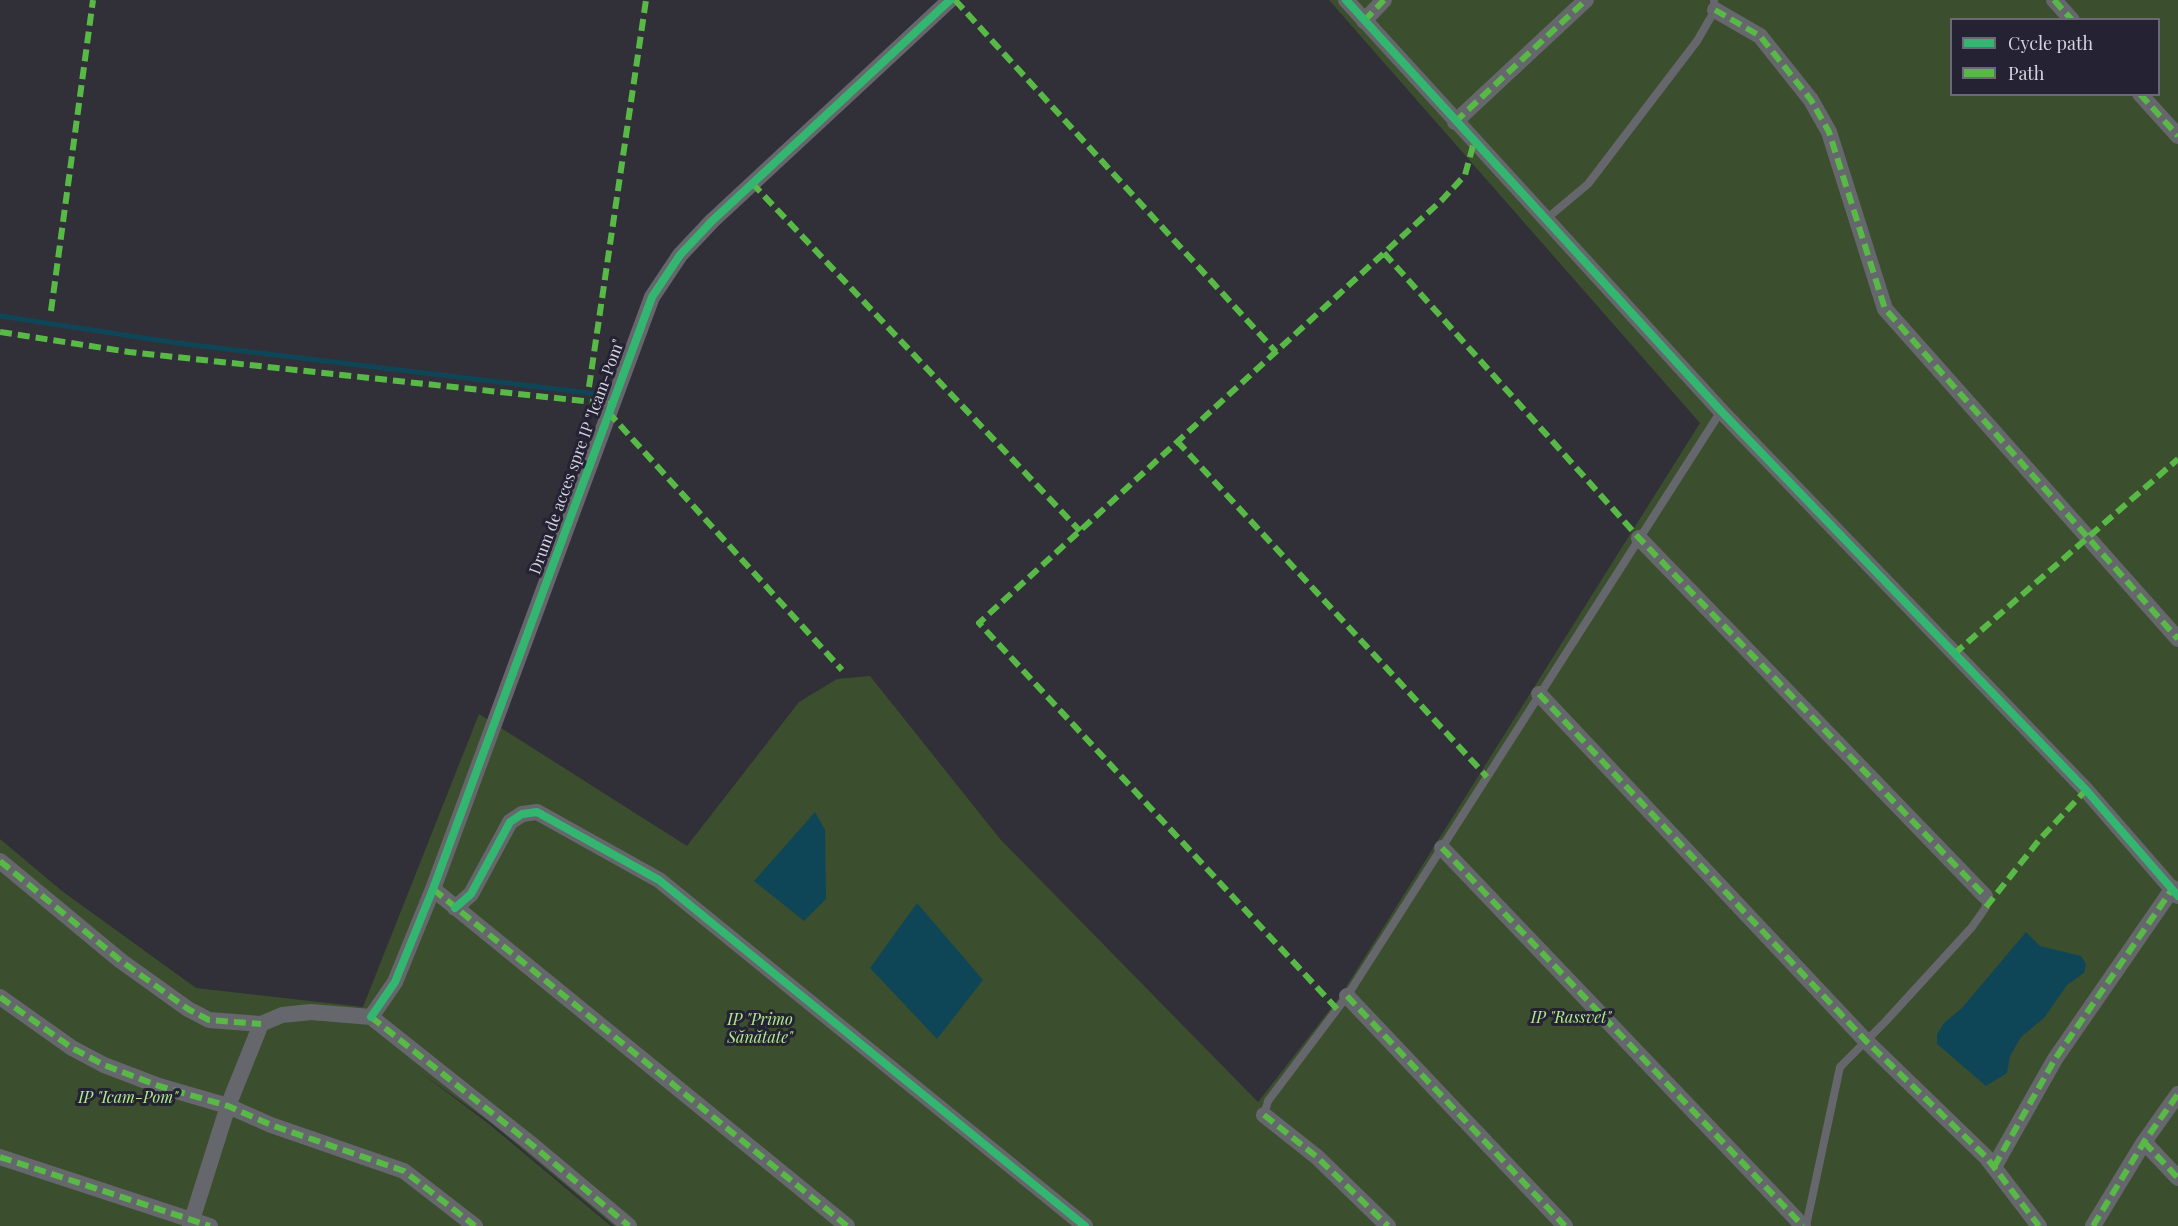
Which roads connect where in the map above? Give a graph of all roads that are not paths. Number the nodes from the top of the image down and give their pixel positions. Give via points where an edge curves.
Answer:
1 (950, 0) edge
2 (1346, 0) edge
3 (1384, 0) edge
4 (1586, 0) edge
5 (2054, 0) edge
6 (1715, 5) edge
7 (2070, 18) edge
8 (1364, 21) junction
9 (2142, 96) edge
10 (1455, 122) junction
11 (2178, 136) edge
12 (1545, 220) junction
13 (1721, 411) junction
14 (1639, 538) junction
15 (2178, 639) edge
16 (1539, 694) junction
17 (1442, 848) junction
18 (0, 861) edge
19 (433, 889) junction
20 (2175, 892) edge
21 (1985, 896) joint
22 (455, 908) junction
23 (1347, 996) junction
24 (0, 998) edge
25 (370, 1017) junction
26 (261, 1024) junction
27 (1866, 1041) junction
28 (2178, 1094) edge
29 (228, 1106) junction
30 (1264, 1115) joint
31 (2144, 1142) junction
32 (0, 1157) edge
33 (1994, 1167) junction
34 (2178, 1178) edge
35 (190, 1222) edge
36 (210, 1226) edge
37 (475, 1226) edge
38 (628, 1226) edge
39 (847, 1226) edge
40 (1084, 1226) edge
41 (1388, 1226) edge
42 (1565, 1226) edge
43 (1804, 1226) edge
44 (2039, 1226) edge
45 (2093, 1226) edge

1 - 19 street, Drum de acces spre IP "Icam-Pom" via 712,221 680,255 652,297
2 - 8 street
3 - 8 street
4 - 10 street
5 - 7 street
6 - 12 lane via 1697,40 1588,184
6 - 15 street via 1760,36 1811,100 1829,132 1885,309
8 - 10 street
9 - 11 street
10 - 12 street
12 - 13 street
13 - 14 lane
13 - 20 street via 2086,790
14 - 16 lane
14 - 21 street
16 - 17 lane
16 - 27 street
17 - 23 lane
17 - 43 street
18 - 26 street via 120,961 188,1009 209,1020
19 - 22 street
19 - 25 street, Drum de acces spre IP "Icam-Pom" via 395,982
20 - 33 street via 2055,1059
21 - 27 lane via 1986,907 1972,927
22 - 39 street
22 - 40 street via 471,894 510,822 522,814 537,812 659,880
23 - 30 lane via 1268,1101
23 - 42 street
24 - 29 street via 72,1048 104,1065
25 - 26 street via 311,1012 282,1015
25 - 38 street
26 - 29 street
27 - 33 street
27 - 43 lane via 1840,1067
28 - 31 street
29 - 35 street
29 - 37 street via 404,1171
30 - 41 street via 1317,1157
31 - 34 street
31 - 45 street
32 - 35 street
33 - 44 street
35 - 36 street

